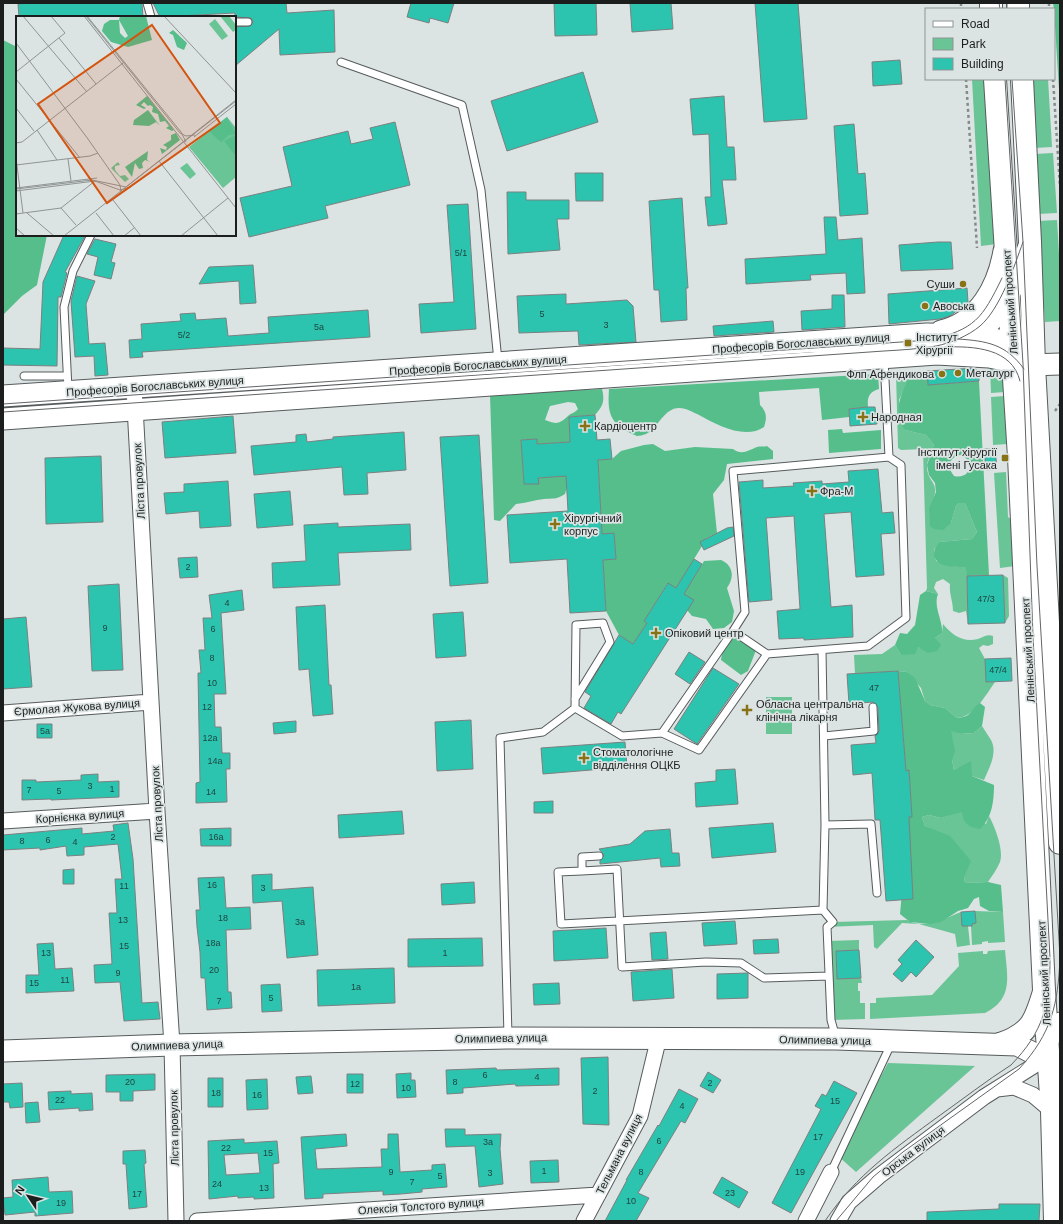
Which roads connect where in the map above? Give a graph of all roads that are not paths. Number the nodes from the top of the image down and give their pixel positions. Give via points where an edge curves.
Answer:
1 (148, 3) edge
2 (152, 16) edge
3 (236, 22) edge
4 (248, 22) dead end
5 (341, 62) dead end
6 (995, 80) edge
7 (1022, 80) edge
8 (91, 236) edge
9 (1030, 242) junction
10 (1006, 243) junction
11 (1008, 295) junction
12 (927, 334) junction
13 (978, 335) junction
14 (884, 348) junction
15 (937, 354) junction
16 (1034, 359) edge
17 (498, 363) junction
18 (24, 376) dead end
19 (67, 384) junction
20 (134, 388) junction
21 (3, 396) edge
22 (135, 410) junction
23 (3, 418) edge
24 (889, 457) junction
25 (733, 631) junction
26 (1054, 635) edge
27 (1027, 636) junction
28 (822, 650) junction
29 (767, 654) junction
30 (575, 699) junction
31 (152, 702) junction
32 (873, 707) dead end
33 (575, 708) junction
34 (3, 712) edge
35 (662, 733) junction
36 (824, 736) junction
37 (157, 811) junction
38 (3, 821) edge
39 (825, 825) junction
40 (1060, 843) edge
41 (600, 856) dead end
42 (582, 871) junction
43 (877, 893) dead end
44 (823, 910) junction
45 (620, 920) junction
46 (829, 976) junction
47 (1044, 990) junction
48 (1060, 1020) edge
49 (659, 1037) junction
50 (508, 1038) junction
51 (836, 1039) junction
52 (892, 1041) junction
53 (999, 1044) junction
54 (172, 1045) junction
55 (3, 1051) edge
56 (1047, 1062) edge
57 (996, 1089) junction
58 (1052, 1111) junction
59 (831, 1172) joint
60 (598, 1195) junction
61 (849, 1202) junction
62 (176, 1221) edge
63 (197, 1221) edge
64 (584, 1221) edge
65 (806, 1221) edge
66 (838, 1221) edge
67 (850, 1221) edge
68 (1055, 1221) edge

1 - 2 lane
3 - 4 lane
5 - 17 lane via 462,105 481,190
6 - 10 main road, Ленінський проспект
7 - 9 main road, Ленінський проспект
8 - 19 lane via 73,272 64,307
9 - 11 street
9 - 16 main road, Ленінський проспект
10 - 11 main road, Ленінський проспект
10 - 12 street via 1002,266 980,309 960,325
11 - 13 street via 996,316
11 - 16 main road, Ленінський проспект
12 - 13 street, Професорів Богославських вулиця
12 - 14 street, Професорів Богославських вулиця
13 - 15 street via 962,346
13 - 16 street, Професорів Богославських вулиця
14 - 15 street, Професорів Богославських вулиця
14 - 17 street, Професорів Богославських вулиця
14 - 22 street, Професорів Богославських вулиця
14 - 24 lane
15 - 16 street
16 - 26 main road, Ленінський проспект
16 - 27 main road, Ленінський проспект
17 - 20 street, Професорів Богославських вулиця
18 - 19 lane
19 - 20 street, Професорів Богославських вулиця
19 - 21 street, Професорів Богославських вулиця
20 - 22 street, Ліста провулок
22 - 23 street, Професорів Богославських вулиця
22 - 31 street, Ліста провулок
24 - 25 lane via 733,471 745,612
24 - 28 lane via 900,465 906,618 868,646
25 - 29 lane
25 - 35 lane
26 - 27 street
26 - 40 main road, Ленінський проспект
27 - 47 main road, Ленінський проспект
28 - 29 lane
28 - 36 lane
29 - 35 lane via 699,750
30 - 30 lane via 576,626 603,623 610,642
30 - 33 lane
31 - 34 street, Єрмолая Жукова вулиця
31 - 37 street, Ліста провулок
32 - 36 lane via 874,731
33 - 35 lane via 622,736
33 - 50 lane via 543,732 500,738
36 - 39 lane
37 - 38 street, Корнієнка вулиця
37 - 54 street, Ліста провулок
39 - 43 lane via 872,824
39 - 44 lane
41 - 42 lane via 582,857
42 - 45 lane via 617,869
42 - 45 lane via 558,872 561,924
44 - 45 lane
44 - 46 lane via 834,922 827,927
45 - 46 lane via 622,967 706,962 741,963 764,978
46 - 51 lane via 831,1020
47 - 53 street via 1039,1007 1027,1028 1020,1035
47 - 56 main road, Ленінський проспект
48 - 56 street
49 - 50 street, Олимпиева улица
49 - 51 street, Олимпиева улица
49 - 60 street, Тельмана вулиця via 640,1116
50 - 54 street, Олимпиева улица
51 - 52 street, Олимпиева улица
52 - 53 street, Олимпиева улица
52 - 59 lane
53 - 56 street
54 - 55 street, Олимпиева улица
54 - 62 street, Ліста провулок
56 - 57 street, Орська вулиця
56 - 58 main road, Ленінський проспект
57 - 58 street via 1014,1087 1033,1095
57 - 61 street, Орська вулиця via 879,1176
58 - 68 main road, Ленінський проспект
59 - 65 street
60 - 63 street, Олексія Толстого вулиця
60 - 64 street, Тельмана вулиця
61 - 66 street, Орська вулиця
61 - 67 street

